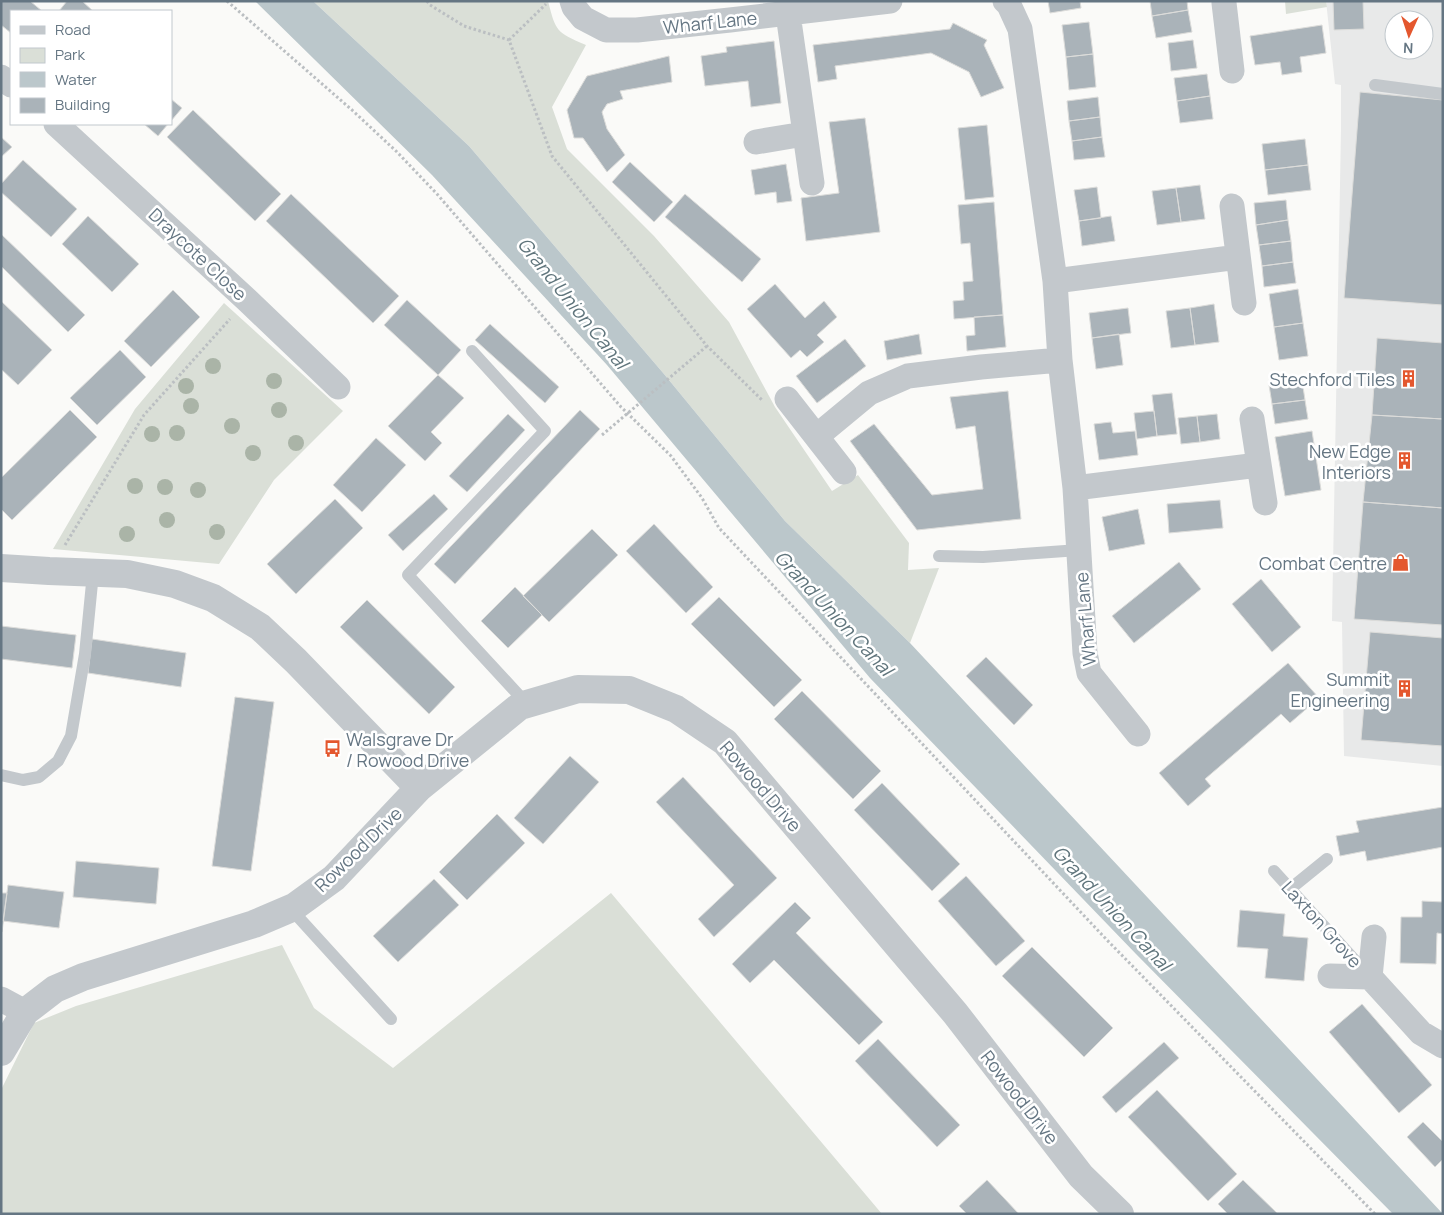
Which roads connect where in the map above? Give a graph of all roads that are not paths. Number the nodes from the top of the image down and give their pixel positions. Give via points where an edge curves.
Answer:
1 (572, 1) edge
2 (890, 1) edge
3 (1005, 1) edge
4 (1228, 2) edge
5 (833, 5) edge
6 (788, 14) junction
7 (1232, 71) dead end
8 (1375, 85) dead end
9 (1443, 94) edge
10 (57, 125) edge
11 (804, 134) junction
12 (756, 142) dead end
13 (812, 183) dead end
14 (1232, 206) dead end
15 (1238, 257) junction
16 (1055, 281) junction
17 (1244, 303) dead end
18 (472, 351) dead end
19 (1060, 360) junction
20 (338, 387) dead end
21 (787, 399) road end
22 (1252, 419) dead end
23 (817, 436) junction
24 (1258, 465) junction
25 (844, 472) dead end
26 (1075, 488) junction
27 (1265, 503) dead end
28 (1079, 550) junction
29 (939, 556) dead end
30 (1, 568) edge
31 (93, 573) junction
32 (526, 702) junction
33 (1138, 734) dead end
34 (1, 775) edge
35 (419, 788) junction
36 (1327, 859) dead end
37 (1274, 871) dead end
38 (1290, 889) junction
39 (290, 908) junction
40 (1374, 938) dead end
41 (1330, 976) dead end
42 (1370, 977) junction
43 (1, 999) edge
44 (25, 1012) junction
45 (391, 1018) dead end
46 (1443, 1046) edge
47 (1, 1052) edge
48 (1120, 1214) edge

1 - 6 street, Wharf Lane via 583,18 606,30 637,30
2 - 5 street, Wharf Lane
3 - 16 street, Wharf Lane via 1020,29
4 - 7 street
5 - 6 street, Wharf Lane
6 - 11 street
8 - 9 lane
10 - 20 street, Draycote Close
11 - 12 street
11 - 13 street
14 - 15 street
15 - 16 street
15 - 17 street
16 - 19 street, Wharf Lane
18 - 32 lane via 545,431 408,575
19 - 23 street via 908,376 869,393
19 - 26 street, Wharf Lane
21 - 23 street
22 - 24 street
23 - 25 street
24 - 26 street
24 - 27 street
26 - 28 street, Wharf Lane
28 - 29 lane via 984,557
28 - 33 street, Wharf Lane via 1088,673
30 - 31 street
31 - 34 lane via 71,736 58,761 39,777 23,780
31 - 35 street via 127,574 175,584 213,598 260,627
32 - 35 street, Rowood Drive
32 - 48 street, Rowood Drive via 578,688 629,690 676,709 725,742 955,1013 1081,1176
35 - 39 street, Rowood Drive via 334,878
36 - 38 lane
37 - 38 lane, Laxton Grove
38 - 42 lane, Laxton Grove
39 - 44 street, Rowood Drive via 254,924 83,977 55,989
39 - 45 lane
40 - 42 street, Laxton Grove
41 - 42 street, Laxton Grove
42 - 46 street, Laxton Grove via 1421,1032
43 - 44 street
44 - 47 street, Rowood Drive

